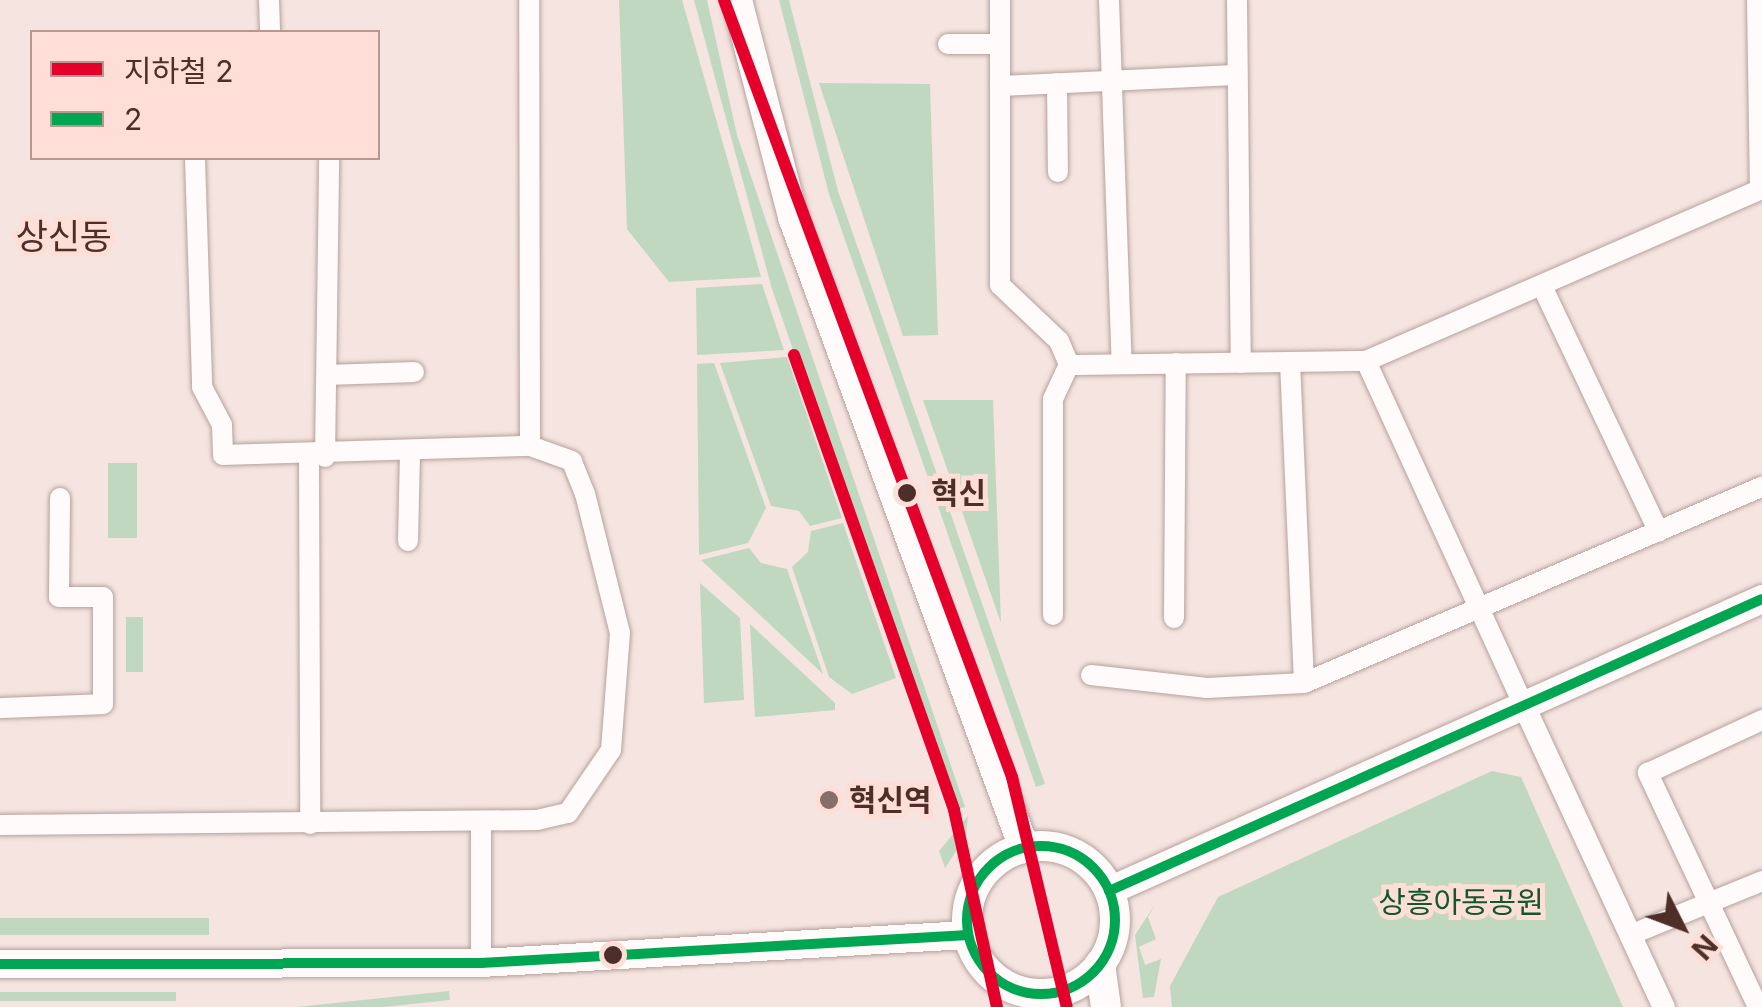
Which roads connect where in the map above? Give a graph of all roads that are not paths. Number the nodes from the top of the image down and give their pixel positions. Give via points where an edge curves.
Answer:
1 (269, 0) edge
2 (529, 0) edge
3 (738, 0) edge
4 (1000, 0) edge
5 (1109, 0) edge
6 (1237, 0) edge
7 (1756, 0) edge
8 (270, 30) edge
9 (948, 44) dead end
10 (1000, 44) junction
11 (1236, 75) junction
12 (1109, 80) junction
13 (1057, 83) junction
14 (1000, 86) junction
15 (195, 160) edge
16 (328, 160) edge
17 (1058, 172) dead end
18 (1761, 190) edge
19 (1542, 286) junction
20 (1366, 361) junction
21 (1290, 362) junction
22 (1176, 363) junction
23 (1241, 363) junction
24 (1122, 364) junction
25 (1070, 365) junction
26 (414, 372) dead end
27 (328, 375) junction
28 (530, 446) junction
29 (410, 453) junction
30 (317, 457) junction
31 (1762, 487) edge
32 (60, 498) dead end
33 (1659, 532) junction
34 (408, 541) dead end
35 (1762, 598) edge
36 (1483, 608) junction
37 (1053, 615) dead end
38 (1174, 618) dead end
39 (1091, 675) dead end
40 (1304, 683) junction
41 (0, 708) edge
42 (1525, 708) junction
43 (1762, 720) edge
44 (310, 824) junction
45 (481, 824) junction
46 (0, 825) edge
47 (1024, 848) junction
48 (1762, 881) edge
49 (1109, 891) junction
50 (1705, 902) junction
51 (1630, 934) junction
52 (968, 935) junction
53 (481, 963) junction
54 (0, 964) edge
55 (1100, 964) junction
56 (1049, 1001) edge
57 (1106, 1007) edge
58 (1664, 1007) edge
59 (1758, 1007) edge

1 - 8 street
2 - 28 street
3 - 47 main road via 793,217
4 - 10 street
5 - 12 street
6 - 11 street
7 - 18 street
9 - 10 street
10 - 14 street
11 - 12 street
11 - 23 street
12 - 13 street
12 - 24 street
13 - 14 street
13 - 17 street
14 - 25 street via 1000,285 1059,341
15 - 30 street via 202,388 222,425 222,455
16 - 27 street
18 - 19 street
19 - 20 street
19 - 33 street
20 - 21 street
20 - 36 street
21 - 23 street
21 - 40 street
22 - 23 street
22 - 24 street
22 - 38 street
24 - 25 street
25 - 37 street via 1053,399
26 - 27 street
27 - 30 street
28 - 29 street
28 - 45 street via 572,461 585,494 620,633 612,750 568,813
29 - 30 street
29 - 34 street
30 - 44 street
31 - 33 street
32 - 41 street via 58,597 102,596 103,704
33 - 36 street
35 - 42 main road
36 - 40 street
36 - 42 street
39 - 40 street via 1208,688
42 - 49 main road
42 - 51 street
43 - 50 street via 1648,774
44 - 45 street
44 - 46 street
45 - 53 street
47 - 49 main road via 1075,854
47 - 52 main road via 984,872
48 - 50 street
49 - 55 main road via 1115,926
50 - 51 street
50 - 59 street
51 - 58 street
52 - 53 main road
52 - 56 main road via 986,971
53 - 54 main road
55 - 56 main road
55 - 57 main road

